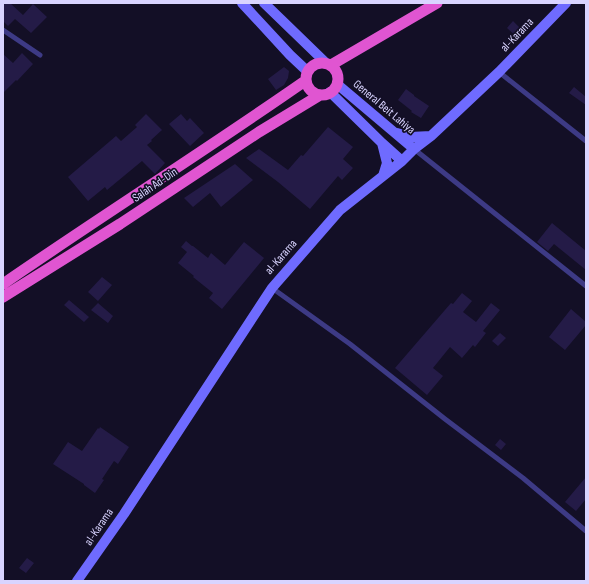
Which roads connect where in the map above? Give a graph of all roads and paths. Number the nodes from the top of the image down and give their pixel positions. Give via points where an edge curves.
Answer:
1 (242, 3) edge
2 (264, 3) edge
3 (437, 3) edge
4 (566, 3) edge
5 (3, 30) edge
6 (40, 55) dead end
7 (329, 64) junction
8 (499, 72) junction
9 (306, 76) junction
10 (329, 90) junction
11 (392, 131) junction
12 (430, 136) junction
13 (586, 141) edge
14 (382, 143) junction
15 (414, 149) junction
16 (402, 161) junction
17 (383, 176) junction
18 (3, 284) edge
19 (586, 286) edge
20 (272, 288) junction
21 (3, 297) edge
22 (586, 531) edge
23 (77, 581) edge

1 - 9 main road
2 - 7 main road
3 - 7 highway
4 - 8 main road, al-Karama
5 - 6 lane
7 - 9 highway via 321,62 311,66
7 - 10 highway via 335,69 338,79
8 - 12 main road, al-Karama
8 - 13 lane
9 - 10 highway via 310,91 315,94
9 - 18 highway, Salah Ad-Din via 246,123
10 - 11 main road, General Beit Lahiya
10 - 14 main road, General Beit Lahiya
10 - 21 highway, Salah Ad-Din via 259,132 120,224
11 - 12 main road via 410,137
11 - 15 main road, General Beit Lahiya
12 - 15 main road, al-Karama
14 - 16 main road, General Beit Lahiya
14 - 17 main road via 387,163
15 - 16 main road, al-Karama
15 - 19 lane
16 - 17 main road, al-Karama
17 - 20 main road, al-Karama via 340,210
20 - 22 lane via 350,344 523,478
20 - 23 main road, al-Karama via 124,514

